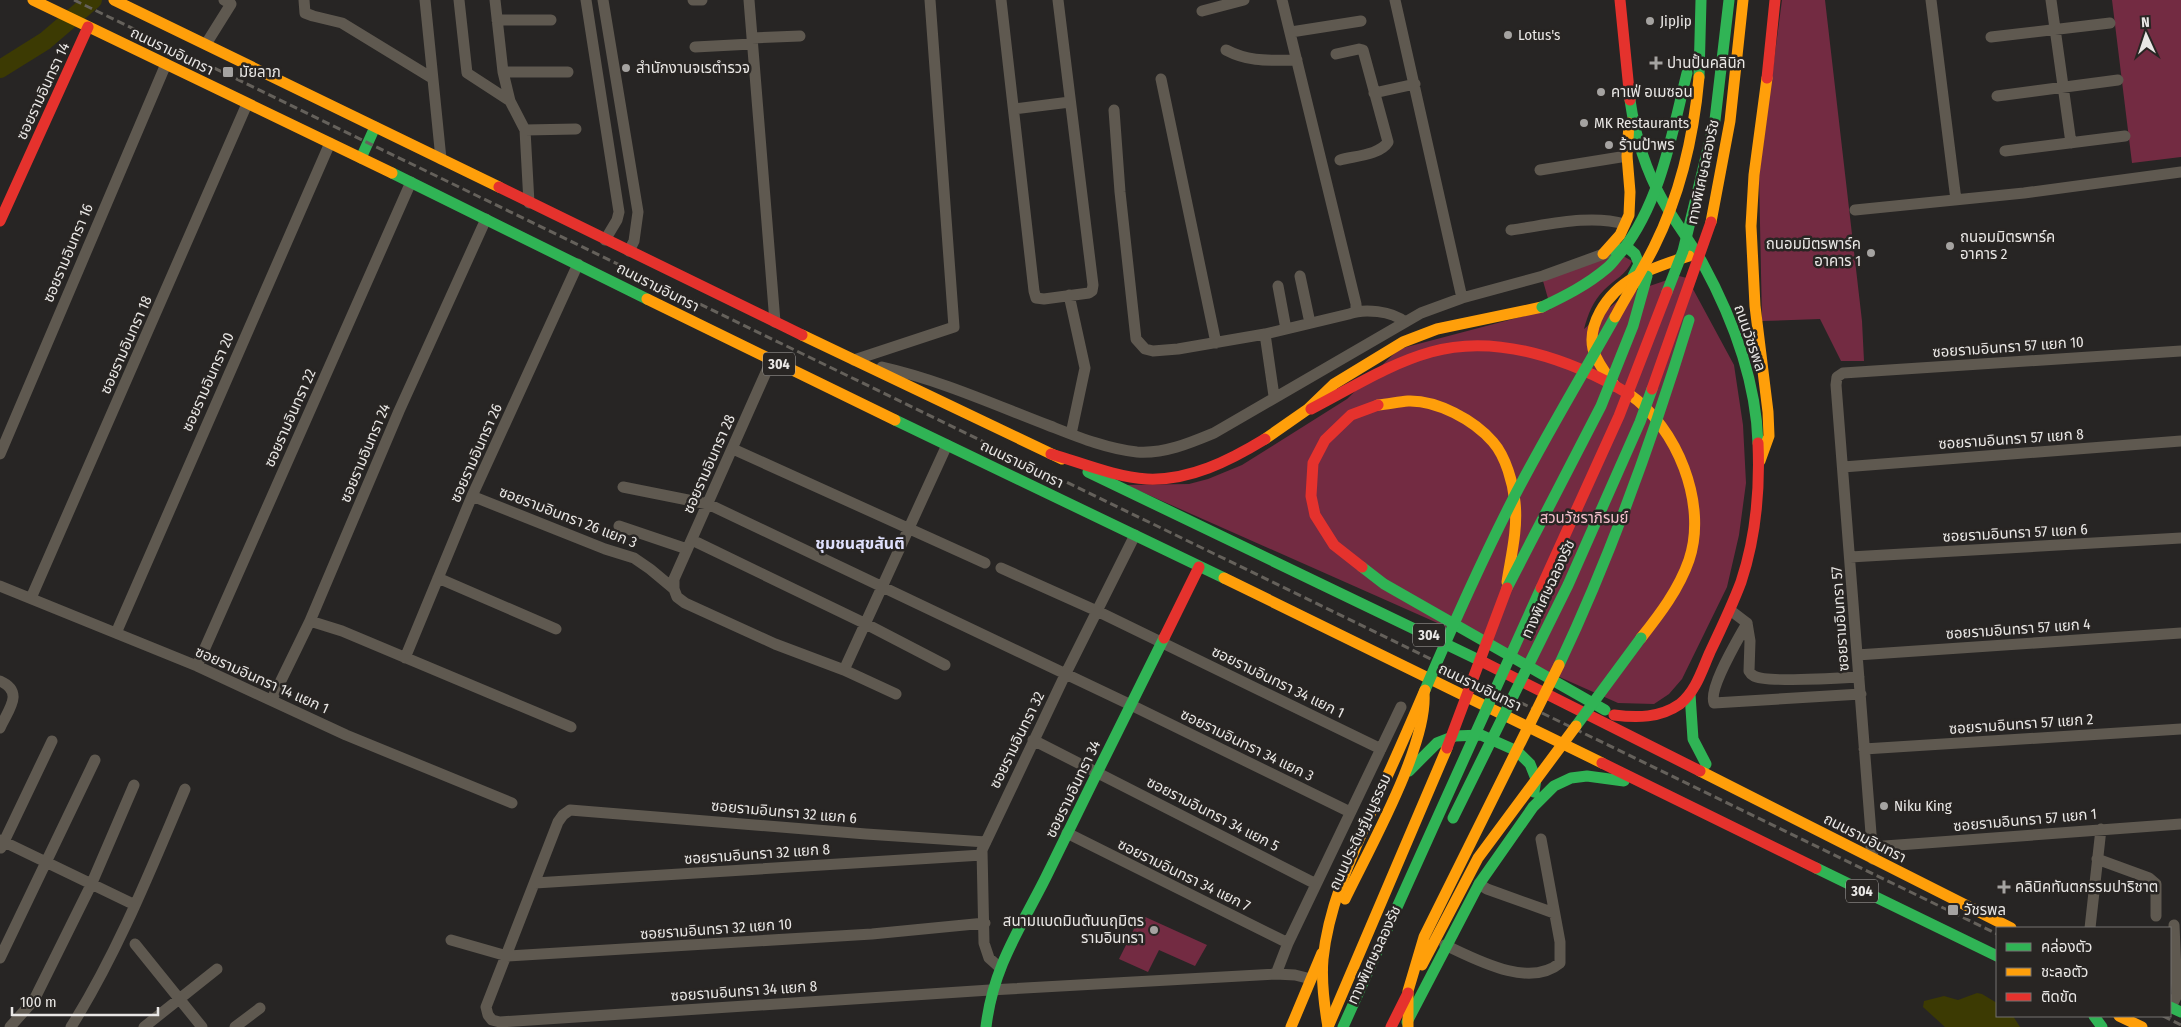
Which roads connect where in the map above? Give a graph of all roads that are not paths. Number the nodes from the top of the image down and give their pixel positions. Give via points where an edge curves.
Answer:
1 (32, 0) edge
2 (114, 0) edge
3 (304, 0) edge
4 (425, 0) edge
5 (459, 0) edge
6 (495, 0) edge
7 (586, 0) edge
8 (603, 0) edge
9 (693, 0) edge
10 (702, 0) edge
11 (749, 0) edge
12 (930, 0) edge
13 (1000, 0) edge
14 (1058, 0) edge
15 (1244, 0) edge
16 (1282, 0) edge
17 (1395, 0) edge
18 (1620, 0) edge
19 (1699, 0) edge
20 (1729, 0) edge
21 (1743, 0) edge
22 (1775, 0) edge
23 (1931, 0) edge
24 (2051, 0) edge
25 (230, 1) edge
26 (1202, 12) dead end
27 (497, 20) junction
28 (551, 20) dead end
29 (1361, 21) dead end
30 (2110, 23) dead end
31 (88, 27) junction
32 (2056, 30) junction
33 (1291, 32) junction
34 (800, 36) dead end
35 (1991, 38) dead end
36 (752, 41) junction
37 (206, 44) junction
38 (695, 47) dead end
39 (1226, 50) dead end
40 (1336, 54) dead end
41 (1298, 60) junction
42 (166, 64) junction
43 (503, 72) junction
44 (568, 72) dead end
45 (432, 78) junction
46 (1161, 78) dead end
47 (2118, 80) dead end
48 (1414, 84) junction
49 (2064, 87) junction
50 (1374, 93) junction
51 (1997, 96) dead end
52 (510, 101) junction
53 (1070, 102) junction
54 (248, 104) junction
55 (1631, 107) junction
56 (1014, 108) junction
57 (1114, 110) dead end
58 (375, 127) junction
59 (576, 129) dead end
60 (525, 130) junction
61 (2125, 136) dead end
62 (330, 143) junction
63 (2070, 143) junction
64 (2006, 151) dead end
65 (1627, 156) junction
66 (361, 158) junction
67 (441, 159) junction
68 (1340, 160) dead end
69 (1540, 170) dead end
70 (2181, 172) edge
71 (411, 182) junction
72 (1956, 200) junction
73 (530, 202) junction
74 (1855, 210) dead end
75 (486, 219) junction
76 (0, 221) edge
77 (1711, 222) junction
78 (1625, 224) junction
79 (1676, 224) junction
80 (1511, 230) dead end
81 (605, 240) junction
82 (1655, 245) junction
83 (629, 251) junction
84 (1608, 252) junction
85 (1696, 253) junction
86 (578, 264) junction
87 (1300, 276) dead end
88 (1633, 276) junction
89 (1278, 286) dead end
90 (1069, 295) junction
91 (1462, 298) junction
92 (1356, 311) junction
93 (775, 322) junction
94 (1405, 322) junction
95 (1310, 323) junction
96 (1286, 329) junction
97 (1265, 334) junction
98 (1216, 343) junction
99 (2181, 351) edge
100 (771, 361) junction
101 (855, 361) junction
102 (1837, 377) joint
103 (1615, 386) junction
104 (1274, 396) junction
105 (1305, 412) junction
106 (1071, 434) junction
107 (2181, 441) edge
108 (947, 445) junction
109 (733, 449) junction
110 (0, 454) edge
111 (1051, 454) junction
112 (1760, 461) junction
113 (1844, 467) junction
114 (623, 487) dead end
115 (472, 496) junction
116 (708, 504) junction
117 (620, 526) dead end
118 (909, 528) junction
119 (1135, 535) junction
120 (2181, 538) edge
121 (689, 545) junction
122 (1850, 558) junction
123 (985, 563) dead end
124 (1199, 567) junction
125 (1001, 568) dead end
126 (438, 578) junction
127 (674, 584) junction
128 (0, 586) edge
129 (883, 587) junction
130 (1507, 588) junction
131 (31, 598) junction
132 (1730, 610) junction
133 (1097, 611) junction
134 (310, 621) junction
135 (1747, 623) junction
136 (866, 624) junction
137 (556, 629) dead end
138 (116, 632) junction
139 (2181, 633) edge
140 (1162, 643) junction
141 (1857, 655) junction
142 (405, 658) junction
143 (1391, 660) junction
144 (945, 665) dead end
145 (197, 666) junction
146 (844, 670) junction
147 (1064, 675) junction
148 (1859, 677) junction
149 (0, 681) edge
150 (896, 694) dead end
151 (1690, 694) junction
152 (1861, 694) junction
153 (272, 699) junction
154 (1131, 705) junction
155 (1401, 707) dead end
156 (1614, 715) junction
157 (571, 727) dead end
158 (0, 728) edge
159 (2181, 729) edge
160 (1033, 740) junction
161 (52, 741) dead end
162 (1381, 749) junction
163 (1864, 749) junction
164 (95, 760) dead end
165 (1706, 764) junction
166 (1097, 772) junction
167 (1401, 779) junction
168 (1640, 783) junction
169 (134, 785) dead end
170 (185, 788) dead end
171 (512, 803) dead end
172 (1533, 807) junction
173 (1350, 812) junction
174 (1804, 823) junction
175 (2181, 824) edge
176 (1449, 828) dead end
177 (2101, 829) junction
178 (1067, 833) junction
179 (1541, 838) dead end
180 (986, 842) junction
181 (1, 844) edge
182 (1872, 853) junction
183 (982, 855) junction
184 (2097, 859) junction
185 (46, 864) junction
186 (535, 883) junction
187 (91, 884) junction
188 (1316, 884) junction
189 (1480, 884) junction
190 (135, 906) junction
191 (1554, 913) junction
192 (2156, 916) dead end
193 (985, 923) junction
194 (2174, 925) dead end
195 (2008, 927) edge
196 (2090, 927) edge
197 (451, 940) dead end
198 (1288, 943) junction
199 (135, 944) dead end
200 (1445, 945) junction
201 (506, 956) junction
202 (1996, 956) edge
203 (0, 958) edge
204 (998, 966) junction
205 (217, 969) dead end
206 (1276, 974) junction
207 (1311, 979) junction
208 (990, 990) junction
209 (180, 999) junction
210 (260, 1008) dead end
211 (2174, 1009) edge
212 (2121, 1017) edge
213 (10, 1027) edge
214 (72, 1027) edge
215 (144, 1027) edge
216 (202, 1027) edge
217 (235, 1027) edge
218 (986, 1027) edge
219 (1291, 1027) edge
220 (1328, 1027) edge
221 (1343, 1027) edge
222 (1391, 1027) edge
223 (1406, 1027) edge
224 (2142, 1027) edge

1 - 31 main road, ถนนรามอินทรา / 304
2 - 37 main road, ถนนรามอินทรา / 304
3 - 45 street via 306,13 342,23
4 - 45 street
5 - 52 street via 467,73
6 - 27 street
7 - 81 street via 619,212
8 - 83 street via 638,212 634,241
9 - 10 street
11 - 36 street
12 - 101 street via 954,327
13 - 56 street
14 - 53 street
15 - 26 street
16 - 33 street
17 - 48 street
18 - 55 main road, ถนนวัชรพล
19 - 82 main road, bridge via 1698,81 1689,137 1675,192
19 - 105 main road, bridge via 1686,82 1651,202 1634,234 1609,267 1577,290 1542,307 1454,324 1403,342 1332,385
20 - 221 main road, ทางพิเศษฉลองรัช, bridge via 1715,120 1683,251 1618,416
21 - 77 main road, ทางพิเศษฉลองรัช via 1730,121
22 - 112 main road via 1752,199 1751,245 1769,436
23 - 72 street
24 - 32 street
25 - 37 street
27 - 28 street
27 - 43 street
29 - 33 street
30 - 32 street
31 - 42 main road, ถนนรามอินทรา / 304
31 - 76 main road, ซอยรามอินทรา 14
32 - 35 street
32 - 49 street
33 - 41 street
34 - 36 street
36 - 38 street
36 - 93 street
37 - 58 main road, ถนนรามอินทรา / 304
39 - 41 street via 1252,60
40 - 50 street via 1363,50
41 - 92 street
42 - 54 main road, ถนนรามอินทรา / 304
42 - 110 street, ซอยรามอินทรา 16
43 - 44 street
43 - 52 street
45 - 67 street
46 - 98 street
47 - 49 street
48 - 50 street
48 - 91 street
49 - 51 street
49 - 63 street
50 - 68 street via 1388,142 1385,148
52 - 60 street
53 - 56 street
53 - 90 street via 1092,291
54 - 62 main road, ถนนรามอินทรา / 304
54 - 131 street, ซอยรามอินทรา 18
55 - 65 main road
55 - 79 main road, ถนนวัชรพล via 1646,165
56 - 90 street via 1036,298
57 - 98 street via 1136,339 1145,349 1153,351
58 - 66 main road
58 - 67 main road, ถนนรามอินทรา / 304
59 - 60 street
60 - 73 street
61 - 63 street
62 - 66 main road, ถนนรามอินทรา / 304
62 - 138 street, ซอยรามอินทรา 20
63 - 64 street
65 - 69 street
65 - 78 main road via 1630,215
66 - 71 main road, ถนนรามอินทรา / 304
67 - 73 main road, ถนนรามอินทรา / 304
70 - 72 street
71 - 75 main road, ถนนรามอินทรา / 304
71 - 145 street, ซอยรามอินทรา 22
72 - 74 street
73 - 81 main road, ถนนรามอินทรา / 304
75 - 86 main road, ถนนรามอินทรา / 304
75 - 134 street, ซอยรามอินทรา 24 via 399,411
77 - 176 main road, ทางพิเศษฉลองรัช, bridge via 1640,422 1568,585
77 - 223 main road, bridge via 1704,273 1629,500 1588,604 1559,666 1424,937 1408,991
78 - 80 street via 1594,220
78 - 84 main road
79 - 84 street
79 - 85 main road, ถนนวัชรพล
81 - 83 main road, ถนนรามอินทรา / 304
82 - 130 main road, bridge via 1633,326 1601,406
82 - 220 main road, bridge via 1521,484 1350,863 1330,917 1323,952 1324,1016
83 - 93 main road, ถนนรามอินทรา / 304
84 - 88 main road via 1628,248 1636,254 1640,263
84 - 91 street via 1543,276
85 - 88 main road
85 - 112 main road, ถนนวัชรพล via 1735,332 1754,396
86 - 100 main road, ถนนรามอินทรา / 304
86 - 115 street, ซอยรามอินทรา 26
87 - 95 street
88 - 103 main road, bridge via 1614,294 1595,320 1592,335 1593,349
89 - 96 street
90 - 106 street via 1085,368
91 - 94 street
92 - 94 street via 1392,315
92 - 95 street
93 - 101 main road, ถนนรามอินทรา / 304
94 - 104 street
95 - 96 street
96 - 97 street
97 - 98 street
97 - 104 street
99 - 102 street, ซอยรามอินทรา 57 แยก 10 via 1844,373
100 - 108 main road, ถนนรามอินทรา / 304
100 - 109 street, ซอยรามอินทรา 28
101 - 106 street via 928,380
101 - 111 main road, ถนนรามอินทรา / 304
102 - 113 street, ซอยรามอินทรา 57
103 - 105 main road, bridge via 1553,358 1474,345 1434,350 1402,361
103 - 222 main road, bridge via 1647,408 1673,443 1689,477 1694,513 1694,537 1689,560 1670,602 1478,858
104 - 106 street via 1214,433 1183,446 1157,451 1138,452 1102,445
105 - 111 main road via 1225,461 1176,478 1148,479 1119,474
107 - 113 street, ซอยรามอินทรา 57 แยก 8
108 - 118 street
108 - 119 main road, ถนนรามอินทรา / 304
109 - 116 street, ซอยรามอินทรา 28
109 - 118 street
111 - 174 main road, ถนนรามอินทรา / 304 via 1420,630
112 - 132 main road, ถนนวัชรพล via 1754,527
113 - 122 street, ซอยรามอินทรา 57
114 - 116 street, ซอยรามอินทรา 34 แยก 3
115 - 126 street, ซอยรามอินทรา 26
115 - 127 street, ซอยรามอินทรา 26 แยก 3 via 634,558
116 - 121 street, ซอยรามอินทรา 28
116 - 129 street, ซอยรามอินทรา 34 แยก 3
117 - 121 street
118 - 123 street
118 - 129 street
119 - 124 main road, ถนนรามอินทรา / 304
119 - 133 street, ซอยรามอินทรา 32
120 - 122 street, ซอยรามอินทรา 57 แยก 6
121 - 127 street, ซอยรามอินทรา 28
121 - 136 street via 788,586
122 - 141 street, ซอยรามอินทรา 57
124 - 140 main road, ซอยรามอินทรา 34
124 - 143 main road, ถนนรามอินทรา / 304
125 - 133 street, ซอยรามอินทรา 34 แยก 1
126 - 137 street
126 - 142 street, ซอยรามอินทรา 26
127 - 146 street, ซอยรามอินทรา 26 แยก 3 via 677,597 685,603
128 - 131 street, ซอยรามอินทรา 14 แยก 1
129 - 136 street
129 - 147 street, ซอยรามอินทรา 34 แยก 3
130 - 156 main road, bridge via 1515,528 1510,480 1493,442 1465,419 1448,409 1410,401 1378,405 1351,415 1325,440 1313,463 1311,496 1314,515 1334,545 1384,584
130 - 220 main road, bridge via 1447,748
131 - 138 street, ซอยรามอินทรา 14 แยก 1
132 - 135 street
132 - 151 main road, ถนนวัชรพล
133 - 140 street, ซอยรามอินทรา 34 แยก 1
133 - 147 street, ซอยรามอินทรา 32
134 - 142 street
134 - 153 street, ซอยรามอินทรา 24
135 - 148 street via 1749,671 1753,676 1784,679
135 - 152 street via 1716,686 1714,703
136 - 144 street
136 - 146 street
138 - 145 street, ซอยรามอินทรา 14 แยก 1
139 - 141 street, ซอยรามอินทรา 57 แยก 4
140 - 154 main road, ซอยรามอินทรา 34
140 - 162 street, ซอยรามอินทรา 34 แยก 1
141 - 148 street, ซอยรามอินทรา 57
142 - 157 street
143 - 167 main road, ถนนประดิษฐ์มนูธรรม via 1419,683 1427,697 1424,719
143 - 168 main road, ถนนรามอินทรา / 304
145 - 153 street, ซอยรามอินทรา 14 แยก 1
146 - 150 street, ซอยรามอินทรา 26 แยก 3
147 - 154 street, ซอยรามอินทรา 34 แยก 3
147 - 160 street, ซอยรามอินทรา 32
148 - 152 street, ซอยรามอินทรา 57
149 - 158 street via 12,688 14,694
151 - 156 main road, ถนนวัชรพล via 1674,707 1654,716 1637,719
151 - 165 main road, ถนนวัชรพล via 1693,739
152 - 163 street, ซอยรามอินทรา 57
153 - 171 street, ซอยรามอินทรา 14 แยก 1 via 346,735
154 - 166 main road, ซอยรามอินทรา 34
154 - 173 street, ซอยรามอินทรา 34 แยก 3
155 - 162 street
156 - 165 main road
159 - 163 street, ซอยรามอินทรา 57 แยก 2
160 - 166 street, ซอยรามอินทรา 34 แยก 5
160 - 180 street, ซอยรามอินทรา 32
161 - 181 street
162 - 173 street
163 - 182 street, ซอยรามอินทรา 57
164 - 185 street
165 - 174 main road
166 - 178 main road, ซอยรามอินทรา 34
166 - 188 street, ซอยรามอินทรา 34 แยก 5
167 - 172 main road via 1437,743 1455,736 1481,735 1517,751 1530,764 1536,779
167 - 207 main road, ถนนประดิษฐ์มนูธรรม
168 - 172 main road via 1587,776 1571,778 1554,786
168 - 202 main road, ถนนรามอินทรา / 304
169 - 187 street
170 - 190 street
172 - 189 main road
173 - 188 street
174 - 182 main road, ถนนรามอินทรา / 304
175 - 177 street, ซอยรามอินทรา 57 แยก 1
177 - 182 street, ซอยรามอินทรา 57 แยก 1
177 - 184 street
178 - 198 street, ซอยรามอินทรา 34 แยก 7
178 - 204 main road, ซอยรามอินทรา 34
179 - 191 street
180 - 183 street, ซอยรามอินทรา 32
180 - 186 street, ซอยรามอินทรา 32 แยก 6 via 570,810 558,822
181 - 185 street
182 - 195 main road, ถนนรามอินทรา / 304
183 - 186 street, ซอยรามอินทรา 32 แยก 8
183 - 193 street, ซอยรามอินทรา 32
184 - 192 street via 2149,878 2156,884
184 - 196 street
185 - 187 street
185 - 203 street
186 - 201 street
187 - 190 street
187 - 213 street via 34,1000
188 - 198 street
189 - 191 street
189 - 200 main road
190 - 214 street
191 - 200 street via 1561,953 1560,963 1553,969 1529,972 1501,970
193 - 201 street, ซอยรามอินทรา 32 แยก 10 via 854,935
193 - 204 street, ซอยรามอินทรา 32 via 986,951
194 - 211 street
197 - 201 street, ซอยรามอินทรา 32 แยก 10
198 - 206 street
199 - 209 street
200 - 223 main road
201 - 208 street, ซอยรามอินทรา 34 แยก 8 via 486,1007 492,1020 500,1022
204 - 208 main road, ซอยรามอินทรา 34
205 - 209 street
206 - 207 street, ซอยรามอินทรา 34 แยก 8
206 - 208 street, ซอยรามอินทรา 34 แยก 8
207 - 219 main road, ถนนประดิษฐ์มนูธรรม
208 - 218 main road, ซอยรามอินทรา 34
209 - 215 street
209 - 216 street
210 - 217 street
212 - 224 main road

